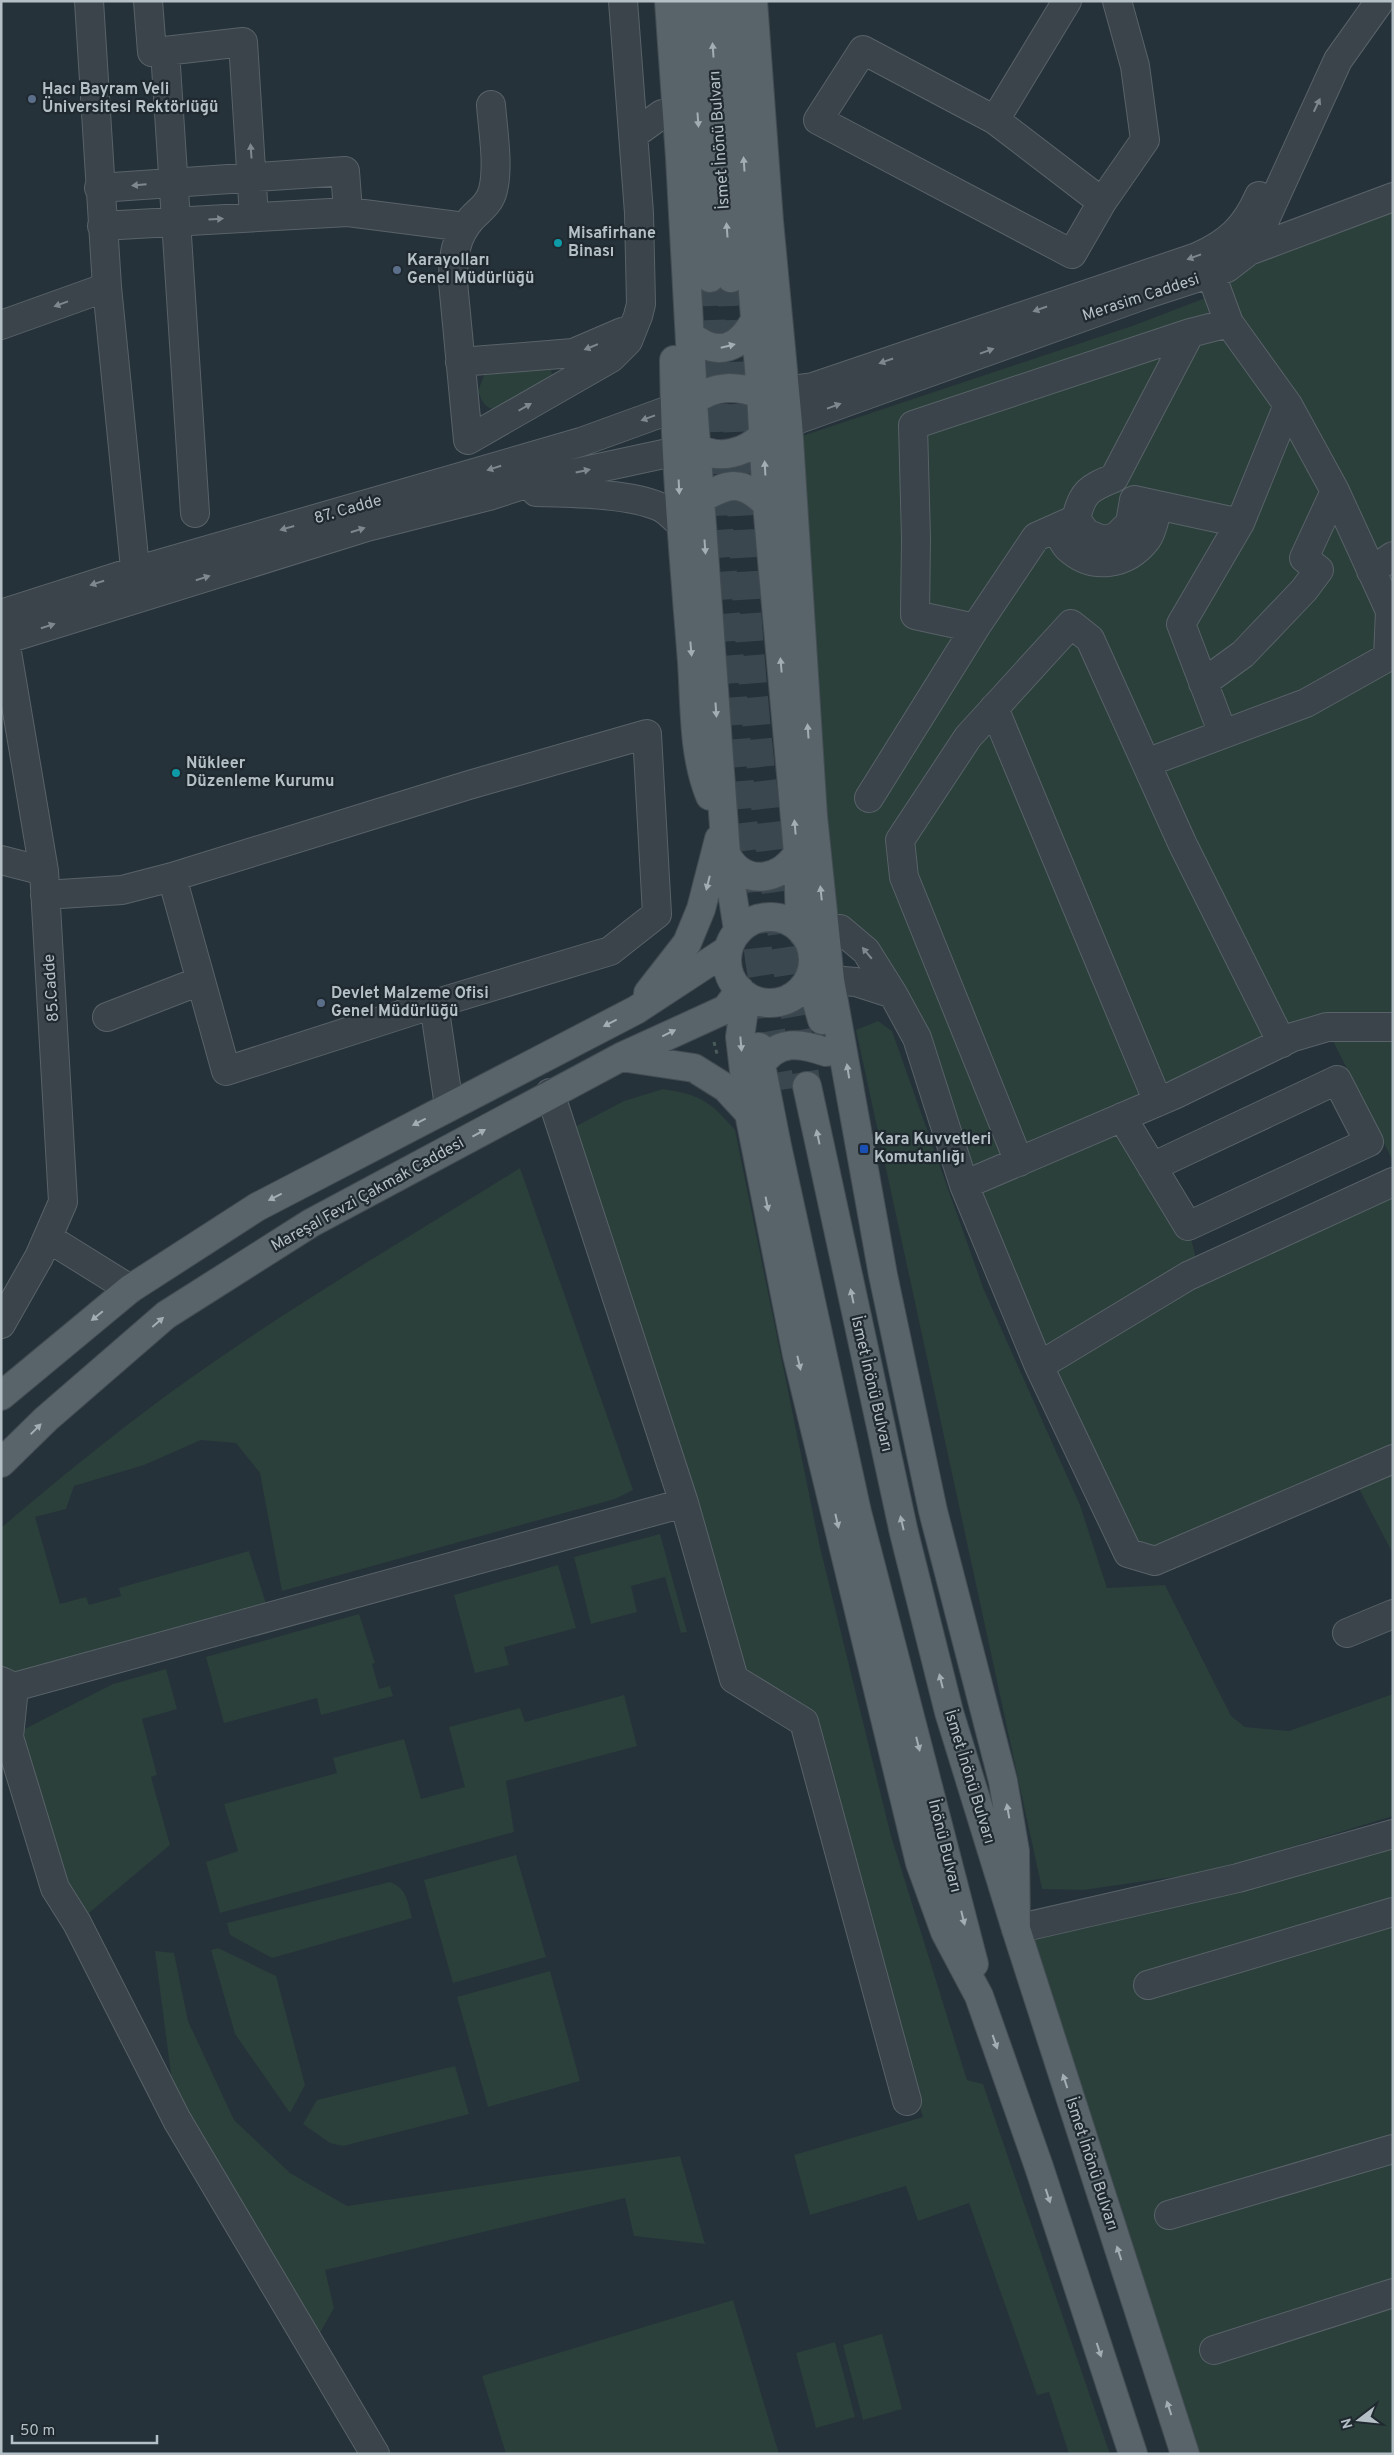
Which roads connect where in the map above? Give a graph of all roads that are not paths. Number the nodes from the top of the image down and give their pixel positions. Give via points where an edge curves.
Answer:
1 (88, 1) edge
2 (148, 1) edge
3 (624, 1) edge
4 (653, 1) edge
5 (668, 1) edge
6 (689, 1) edge
7 (709, 1) edge
8 (730, 1) edge
9 (753, 1) edge
10 (1067, 1) edge
11 (1117, 1) edge
12 (1356, 1) edge
13 (1380, 1) edge
14 (165, 51) junction
15 (491, 105) dead end
16 (662, 114) junction
17 (995, 120) junction
18 (633, 136) junction
19 (253, 177) junction
20 (174, 182) junction
21 (99, 188) junction
22 (1393, 197) edge
23 (1102, 202) junction
24 (348, 212) junction
25 (254, 217) junction
26 (176, 221) junction
27 (102, 226) junction
28 (465, 227) junction
29 (1220, 246) junction
30 (1249, 251) junction
31 (1211, 274) junction
32 (107, 287) junction
33 (756, 318) junction
34 (1229, 323) junction
35 (1, 325) edge
36 (635, 326) junction
37 (1190, 333) junction
38 (690, 335) junction
39 (460, 362) junction
40 (774, 393) junction
41 (684, 405) junction
42 (1288, 405) junction
43 (788, 423) junction
44 (763, 435) junction
45 (687, 448) junction
46 (1114, 478) junction
47 (1335, 491) junction
48 (489, 496) junction
49 (701, 499) junction
50 (1146, 503) junction
51 (767, 504) junction
52 (195, 513) dead end
53 (1066, 523) junction
54 (681, 524) junction
55 (1240, 524) junction
56 (1382, 563) edge
57 (135, 571) junction
58 (138, 598) junction
59 (975, 628) junction
60 (2, 632) edge
61 (1204, 683) junction
62 (994, 708) junction
63 (1223, 734) junction
64 (1146, 763) junction
65 (870, 798) dead end
66 (724, 818) junction
67 (798, 853) junction
68 (726, 854) junction
69 (1, 860) edge
70 (172, 877) junction
71 (45, 883) junction
72 (810, 930) junction
73 (732, 941) junction
74 (817, 977) junction
75 (200, 981) junction
76 (893, 994) junction
77 (747, 996) junction
78 (434, 1004) junction
79 (636, 1010) junction
80 (107, 1016) dead end
81 (1393, 1026) edge
82 (1282, 1043) junction
83 (826, 1052) junction
84 (621, 1057) junction
85 (761, 1065) junction
86 (550, 1093) junction
87 (1158, 1102) junction
88 (449, 1106) junction
89 (749, 1113) junction
90 (1122, 1117) junction
91 (1019, 1162) junction
92 (1152, 1168) junction
93 (1393, 1182) edge
94 (964, 1185) junction
95 (48, 1238) junction
96 (130, 1289) junction
97 (1, 1324) edge
98 (1039, 1366) junction
99 (1, 1396) edge
100 (1393, 1459) edge
101 (1, 1463) edge
102 (684, 1503) junction
103 (1393, 1614) edge
104 (1347, 1632) dead end
105 (8, 1684) edge
106 (906, 1697) junction
107 (1393, 1834) edge
108 (1393, 1912) edge
109 (1016, 1929) junction
110 (1148, 1985) dead end
111 (980, 1996) junction
112 (907, 2101) dead end
113 (1393, 2149) edge
114 (1169, 2215) dead end
115 (1393, 2294) edge
116 (1214, 2350) dead end
117 (1132, 2451) edge
118 (375, 2454) edge
119 (1185, 2454) edge

1 - 21 street
2 - 14 street via 152,52
3 - 18 street
4 - 16 main road
5 - 38 main road
6 -> 7 main road, İsmet İnönü Bulvarı via 720,278
33 -> 8 main road
9 - 40 main road via 768,220
10 - 17 street
11 - 23 street via 1135,66 1145,140
12 - 29 street, Merasim Caddesi via 1323,48 1246,220
30 -> 13 street, Merasim Caddesi via 1338,60
19 -> 14 street via 243,42
14 - 20 street
15 - 28 street via 493,191 486,206
16 - 18 street
16 - 41 main road
17 - 23 street
17 - 23 street via 863,50 818,120 1072,254
18 - 36 street via 641,250 641,304
19 - 20 street
19 - 24 street via 345,172
19 - 25 street
20 -> 21 street
20 - 26 street
21 - 27 street
22 - 30 street
24 - 25 street
24 - 28 street
26 -> 25 street
26 - 27 street
26 - 52 street
27 - 32 street
28 - 39 street via 457,239 453,258
29 - 30 street
29 -> 40 street, Merasim Caddesi via 1197,257 812,387
30 - 31 street, Merasim Caddesi via 1227,268
31 - 34 street
43 -> 31 street, Merasim Caddesi
32 -> 35 street
32 - 57 street
38 -> 33 main road via 712,348 724,348 744,338
33 - 40 main road
34 - 37 street
34 - 42 street
36 -> 39 street via 573,353
39 -> 36 street via 468,440 610,358 628,341
37 - 46 street
37 - 59 street via 913,425 915,615
38 - 41 main road
40 - 41 main road via 726,387 707,392
40 - 43 main road
40 - 44 main road
41 - 45 main road
41 -> 57 street, 87. Cadde via 572,445
42 - 47 street
42 - 55 street
43 - 44 street, Merasim Caddesi
72 -> 43 main road via 813,816
44 - 45 main road via 753,446 732,453
51 -> 44 main road
48 -> 45 street, 87. Cadde via 529,482
45 - 49 main road
45 -> 54 main road
46 - 50 street
46 - 53 street via 1093,486
47 - 56 street
47 - 61 street via 1304,558 1319,570 1244,654
48 - 54 street via 531,491 638,501 661,507
58 -> 48 street, 87. Cadde via 367,527
49 - 51 main road via 724,488 742,486 753,490
49 -> 66 main road
50 - 53 street via 1116,537 1103,540
50 - 55 street
67 -> 51 main road
53 - 59 street via 1036,537
54 -> 66 main road via 697,736 704,782 715,808
55 - 61 street via 1181,624
56 - 63 street via 1390,611 1388,657 1306,703
57 - 58 street
57 -> 60 street, 87. Cadde
60 -> 58 street, 87. Cadde
59 - 65 street
60 - 71 street, 85.Cadde
61 - 63 street
62 - 64 street via 1071,624 1090,639
62 - 87 street
62 - 91 street via 968,737 900,840 904,877
63 - 64 street
64 - 82 street via 1183,845
66 - 68 main road
66 -> 79 main road via 701,910 687,943
67 - 68 main road via 792,863 763,878 752,878 736,869
67 - 72 main road
68 - 73 main road
69 - 71 street
70 - 71 street via 122,890
70 - 75 street
70 - 78 street via 647,734 657,914 610,951
71 - 95 street, 85.Cadde via 63,1202
72 - 73 main road via 788,920 768,916 748,921
72 - 74 main road
76 -> 72 street via 866,951 840,929
73 - 77 main road via 728,971 734,984
73 - 79 main road
74 - 76 street via 856,982
74 - 77 main road via 787,1000 768,1004
74 - 83 main road
109 -> 74 main road via 1015,1851 1002,1780 932,1511 876,1238
75 - 78 street via 226,1071
75 - 80 street
76 - 94 street via 917,1038
84 -> 77 main road, Mareşal Fevzi Çakmak Caddesi via 680,1028 710,1018
77 - 85 main road
77 -> 89 main road via 740,1037
78 - 88 street
79 -> 88 main road
81 - 82 street via 1327,1027
82 - 87 street
83 - 85 main road via 792,1045 767,1054
83 - 109 main road via 882,1336
84 - 86 main road, Mareşal Fevzi Çakmak Caddesi
84 - 89 main road via 694,1068 726,1088
85 - 106 main road via 857,1512
101 -> 86 main road, Mareşal Fevzi Çakmak Caddesi via 46,1419 166,1315 311,1223
86 - 102 street
87 - 90 street
88 -> 96 main road via 257,1206
89 -> 111 main road via 797,1355 920,1863 945,1932
90 - 91 street
90 - 92 street
91 - 94 street
92 - 92 street via 1188,1226 1369,1142 1337,1080
93 - 98 street via 1188,1276
94 - 98 street
95 - 96 street
95 - 97 street, 85.Cadde
96 -> 99 main road
98 - 100 street via 1128,1553 1155,1561
102 - 105 street
102 - 112 street via 734,1679 804,1722
103 - 104 street
105 - 118 street via 9,1737 55,1888 77,1923 176,2120
109 -> 106 main road, İsmet İnönü Bulvarı via 949,1712 794,1088
106 -> 111 main road, İnönü Bulvarı
107 - 109 street via 1238,1878
108 - 110 street
119 -> 109 main road, İsmet İnönü Bulvarı
111 -> 117 main road
113 - 114 street
115 - 116 street

